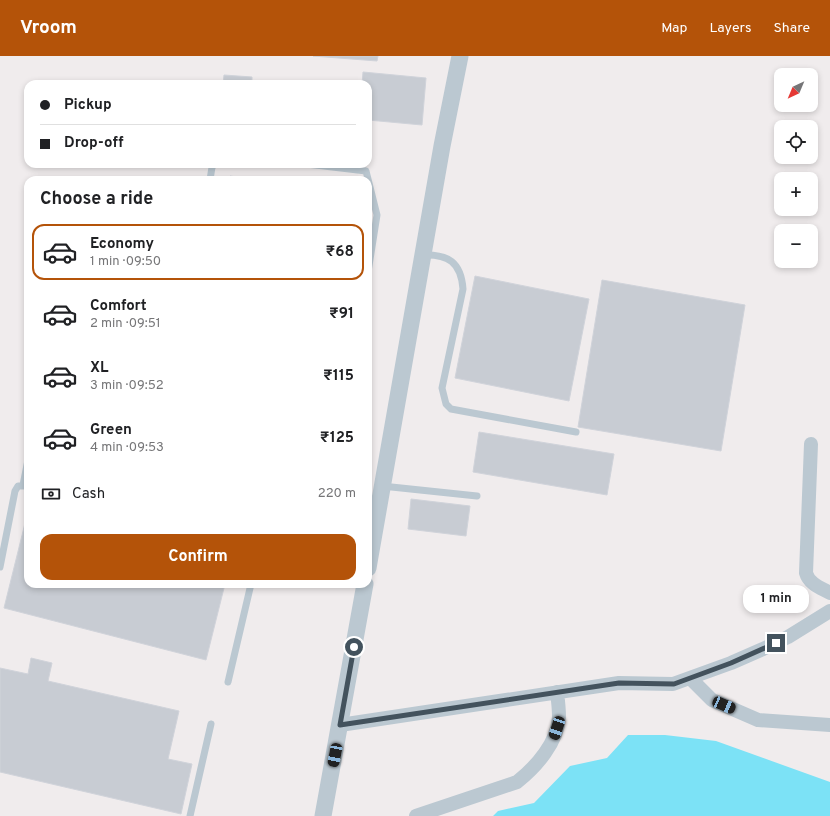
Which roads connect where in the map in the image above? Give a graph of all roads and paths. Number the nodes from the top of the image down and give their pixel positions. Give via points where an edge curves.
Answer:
1 (460, 56) edge
2 (341, 168) edge
3 (367, 176) edge
4 (372, 195) edge
5 (372, 247) edge
6 (423, 255) junction
7 (576, 432) dead end
8 (811, 444) dead end
9 (24, 485) edge
10 (382, 486) junction
11 (477, 496) dead end
12 (372, 545) edge
13 (0, 567) edge
14 (250, 588) edge
15 (364, 588) edge
16 (830, 593) edge
17 (830, 611) edge
18 (690, 678) junction
19 (228, 682) dead end
20 (557, 692) junction
21 (211, 724) dead end
22 (340, 725) junction
23 (830, 726) edge
24 (190, 816) edge
25 (323, 816) edge
26 (416, 816) edge

1 - 6 street
2 - 3 lane via 366,171
4 - 5 lane via 377,215
6 - 7 lane via 436,254 449,259 458,267 462,276 463,288 442,388 446,404 451,409
6 - 10 street
8 - 16 street via 806,573 811,582
9 - 13 lane via 18,486 14,491
10 - 11 lane
10 - 12 street
14 - 19 lane
15 - 22 street
17 - 18 street via 763,649
18 - 20 street via 674,684 619,683
18 - 23 street via 712,700 758,720
20 - 22 street
20 - 26 street via 559,716 554,738 528,774 517,782
21 - 24 lane
22 - 25 street

